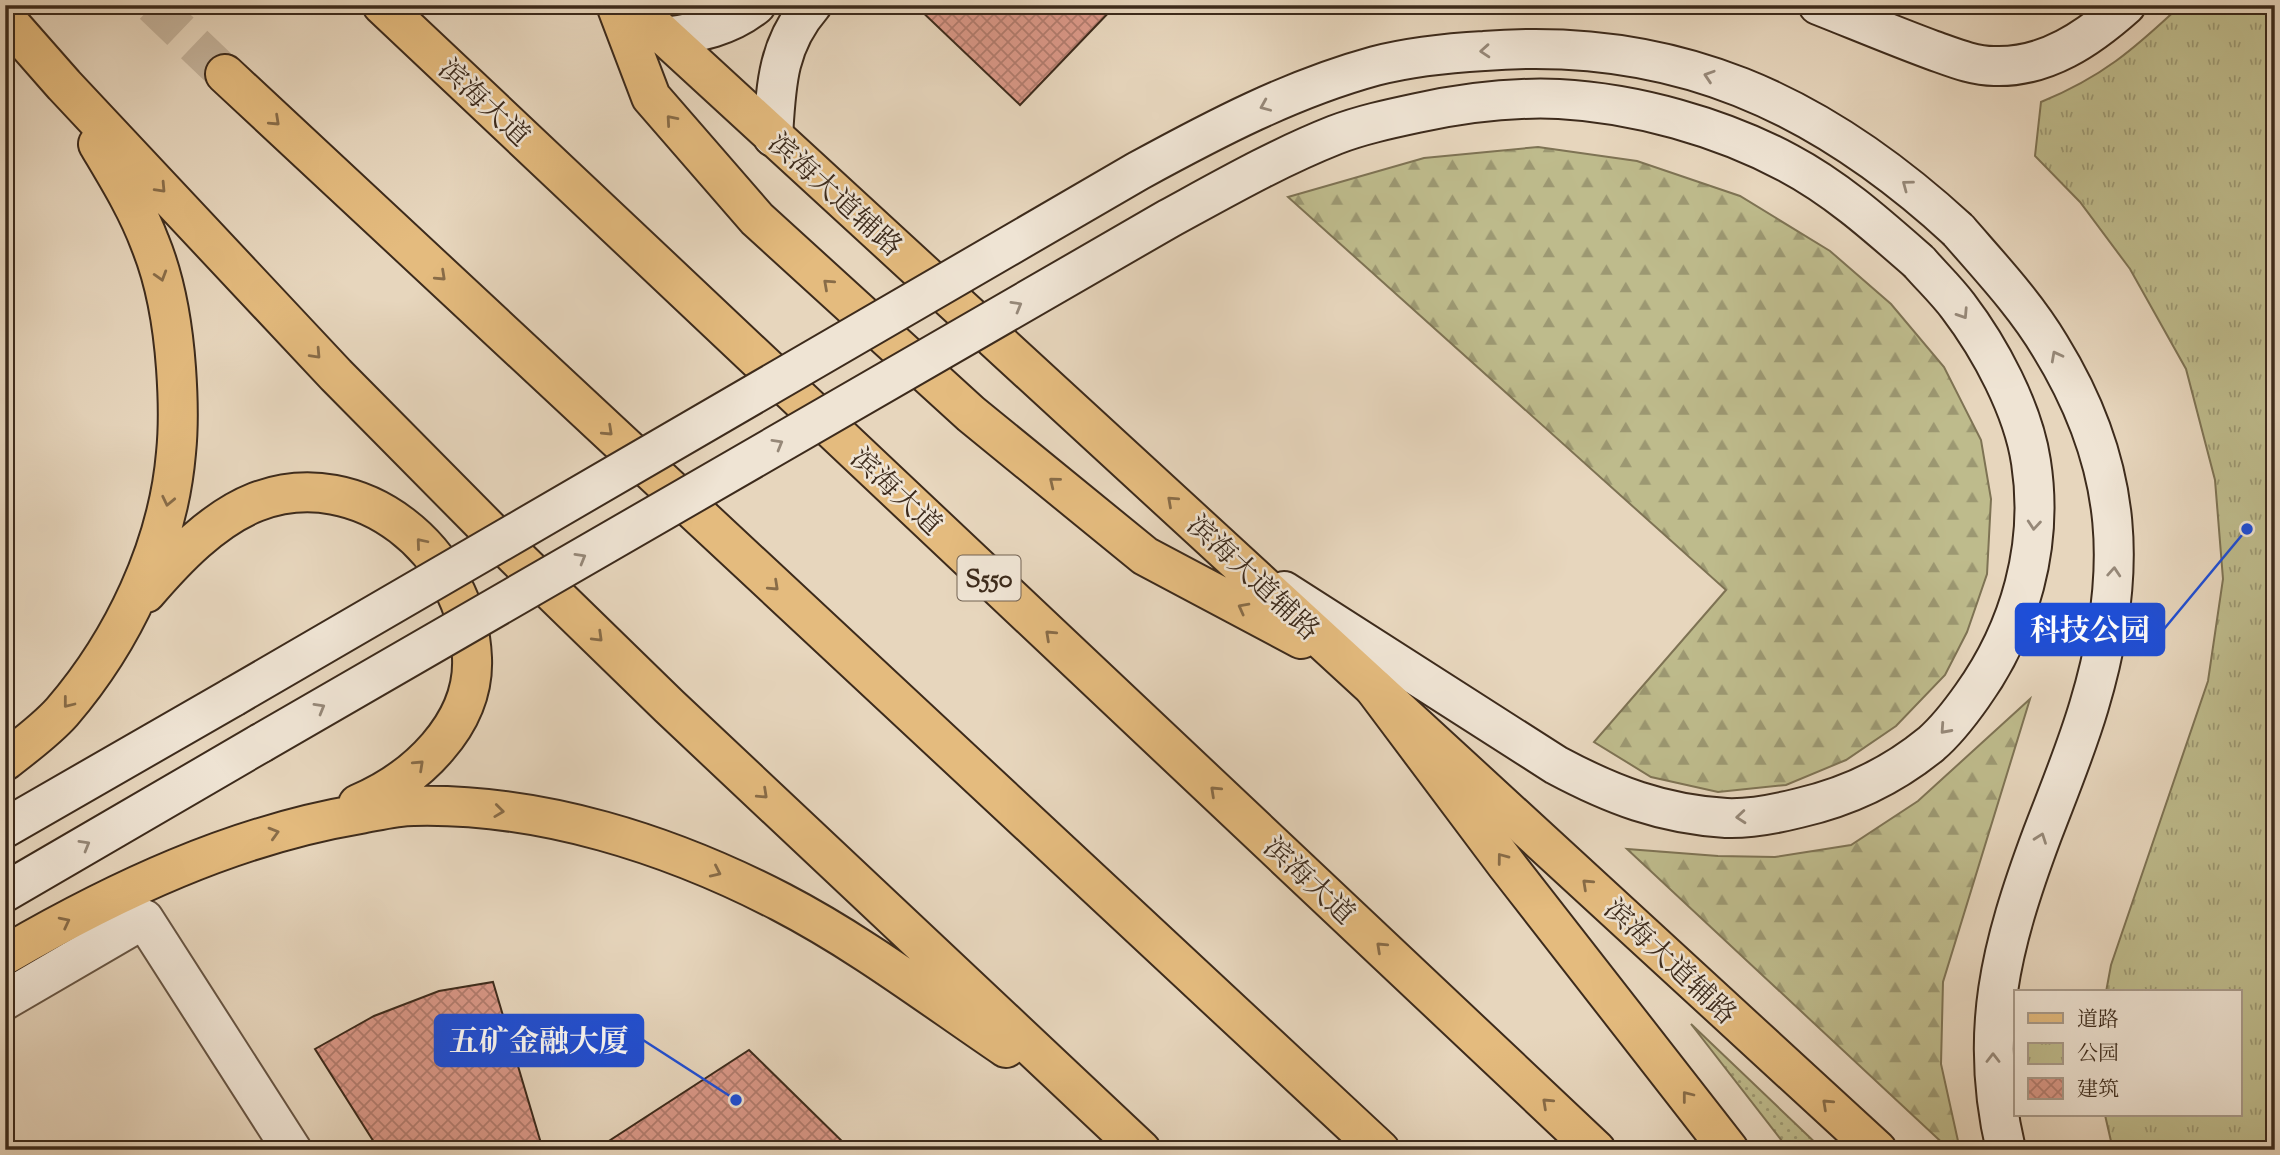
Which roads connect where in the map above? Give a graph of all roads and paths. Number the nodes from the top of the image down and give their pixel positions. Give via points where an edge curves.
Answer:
1 (382, 5) edge
2 (615, 5) edge
3 (631, 5) edge
4 (756, 5) edge
5 (812, 5) edge
6 (1818, 5) edge
7 (2126, 5) edge
8 (5, 19) edge
9 (666, 37) junction
10 (225, 74) tunnel mouth
11 (64, 85) junction
12 (773, 137) junction
13 (1241, 564) junction
14 (126, 617) junction
15 (1360, 675) junction
16 (5, 761) edge
17 (317, 821) junction
18 (5, 828) edge
19 (5, 892) edge
20 (5, 955) edge
21 (5, 1000) edge
22 (1101, 1113) junction
23 (292, 1150) edge
24 (1141, 1150) edge
25 (1380, 1150) edge
26 (1596, 1150) edge
27 (1729, 1150) edge
28 (1877, 1150) edge
29 (2006, 1150) edge

26 -> 1 main road, 滨海大道 / S550
15 -> 2 main road via 1145,556 971,414 757,219 651,97
3 - 9 main road, 滨海大道辅路
4 - 9 main road via 706,31
5 - 12 main road via 796,24 781,59
6 - 7 main road via 1952,57 1994,66 2027,63 2058,53
8 - 11 main road
9 - 12 main road, 滨海大道辅路
10 -> 25 main road
11 -> 14 main road via 151,244 174,345 178,404 168,502
11 -> 22 main road via 336,376 515,556
13 -> 12 main road, 滨海大道辅路
13 - 15 main road, 滨海大道辅路
19 -> 13 main road, bridge via 1168,219 1336,135 1448,106 1560,99 1674,118 1788,163 1837,194 1919,262 1958,306 1995,364 2017,412 2031,459 2036,506 2032,551 2007,640 1963,710 1933,743 1860,788 1818,804 1729,818 1638,803 1594,785
14 -> 16 main road via 60,713
17 -> 14 main road via 370,799 423,763 445,738 469,688 469,627 437,562 412,533 385,512 353,498 290,493 257,502 206,533
27 -> 15 main road
28 -> 15 main road, 滨海大道辅路
20 -> 17 main road via 168,873
17 -> 22 main road via 412,806 497,810 587,826 686,858 781,902 863,951
29 -> 18 main road, bridge via 1993,1075 1997,985 2015,912 2089,706 2112,604 2112,512 2101,454 2050,345 1958,230 1904,182 1862,151 1747,89 1618,53 1560,48 1439,54 1377,66 1255,110 1138,171
21 - 23 main road via 144,919
22 - 24 main road

